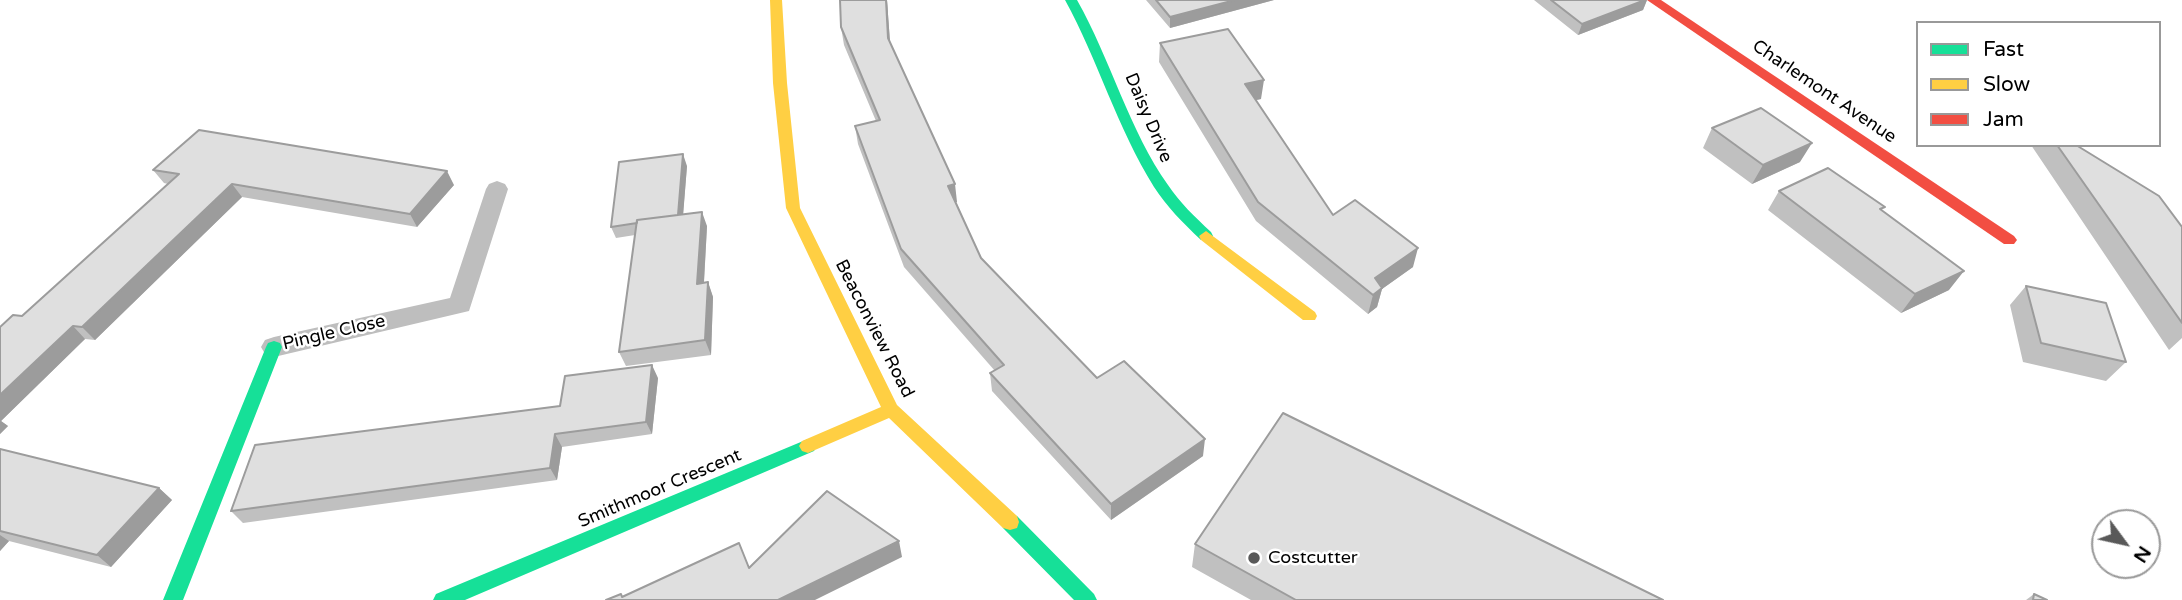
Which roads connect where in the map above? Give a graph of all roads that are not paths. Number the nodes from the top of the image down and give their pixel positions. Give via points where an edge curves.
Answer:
1 (776, 0) edge
2 (1071, 0) edge
3 (1653, 0) edge
4 (497, 189) dead end
5 (2008, 240) dead end
6 (1309, 316) dead end
7 (274, 347) joint
8 (891, 410) junction
9 (173, 600) edge
10 (443, 600) edge
11 (1087, 600) edge

1 - 8 street, Beaconview Road via 793,208
2 - 6 street, Daisy Drive via 1088,27 1153,178 1201,232
3 - 5 street, Charlemont Avenue
4 - 7 lane, Pingle Close via 460,305
7 - 9 street, Pingle Close
8 - 10 street, Smithmoor Crescent
8 - 11 street, Beaconview Road

